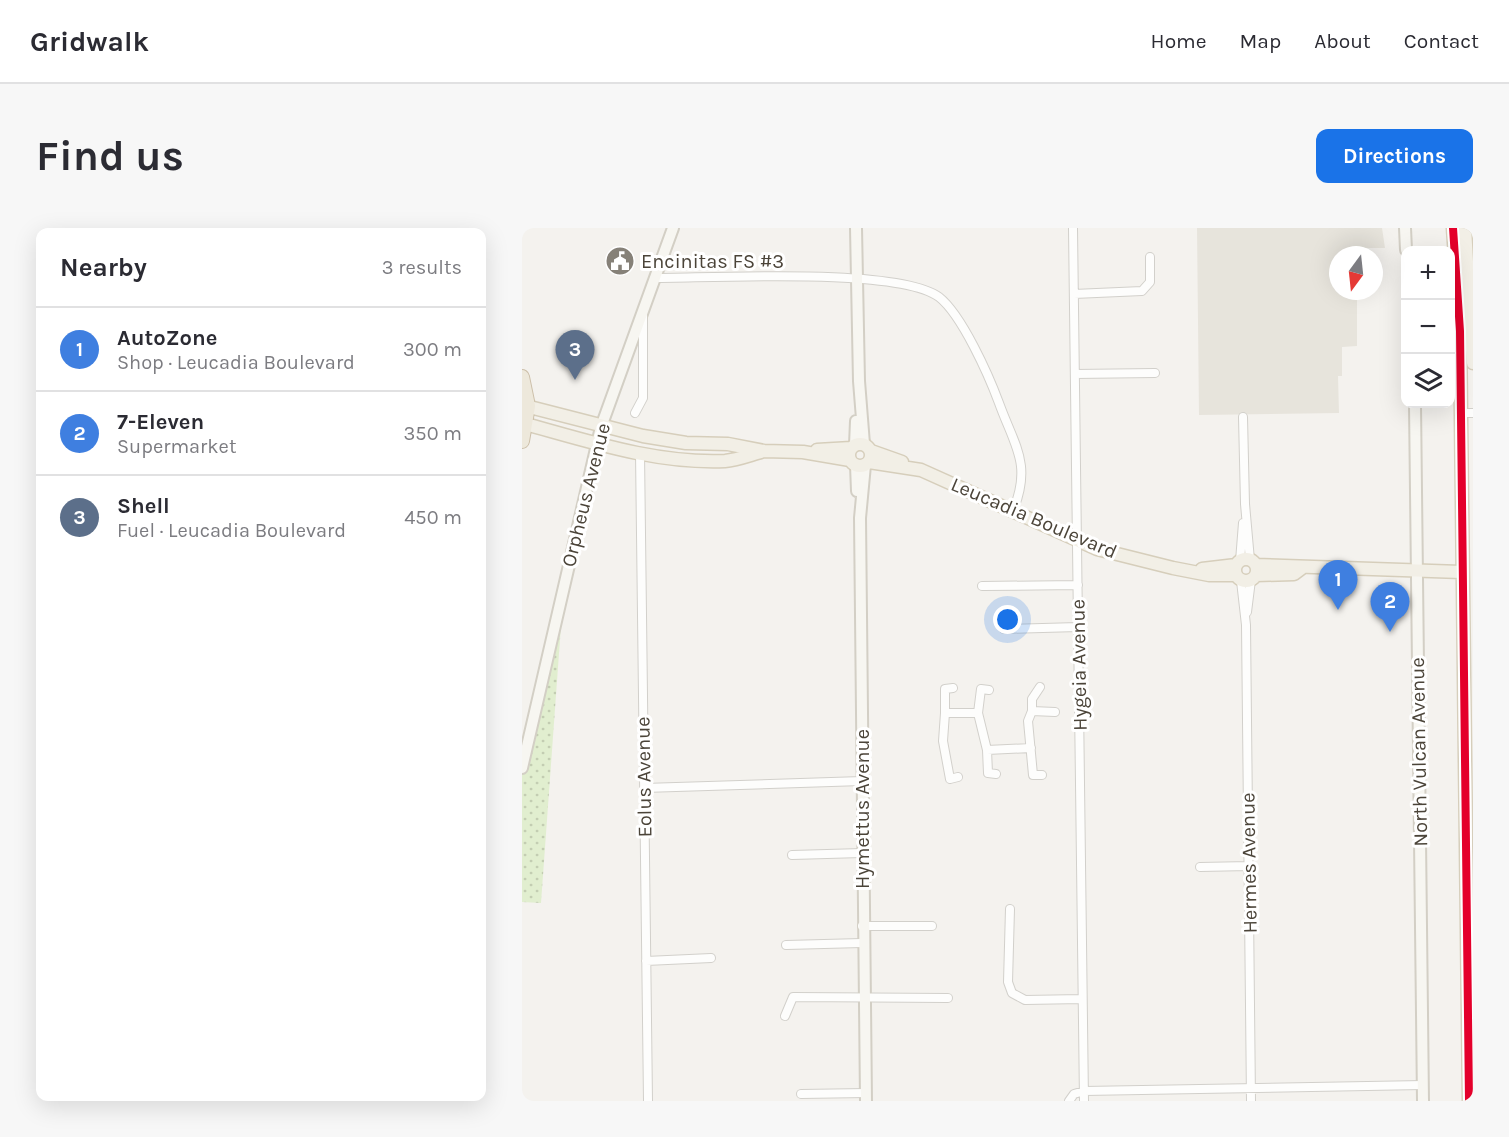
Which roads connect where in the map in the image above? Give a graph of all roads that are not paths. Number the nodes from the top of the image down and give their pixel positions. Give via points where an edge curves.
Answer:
1 (673, 228) edge
2 (856, 228) edge
3 (1073, 228) edge
4 (1405, 228) edge
5 (1453, 228) edge
6 (1465, 228) edge
7 (1406, 246) edge
8 (1466, 252) edge
9 (1150, 257) dead end
10 (655, 278) junction
11 (857, 278) junction
12 (1074, 294) junction
13 (643, 311) junction
14 (1473, 363) edge
15 (1155, 373) dead end
16 (1075, 374) junction
17 (522, 377) edge
18 (525, 406) edge
19 (1415, 408) edge
20 (636, 413) dead end
21 (1467, 413) edge
22 (1243, 417) dead end
23 (524, 423) edge
24 (602, 427) junction
25 (522, 441) edge
26 (597, 444) junction
27 (764, 452) junction
28 (640, 453) junction
29 (860, 455) junction
30 (1013, 511) junction
31 (1077, 541) junction
32 (1473, 560) edge
33 (1246, 570) junction
34 (1417, 572) junction
35 (1461, 572) junction
36 (1078, 585) junction
37 (982, 586) dead end
38 (1078, 627) junction
39 (1004, 629) dead end
40 (1040, 687) dead end
41 (953, 688) dead end
42 (989, 690) dead end
43 (1032, 711) junction
44 (1055, 712) dead end
45 (945, 713) junction
46 (978, 713) junction
47 (1469, 736) edge
48 (1031, 748) junction
49 (987, 750) junction
50 (522, 768) edge
51 (996, 774) dead end
52 (1042, 775) dead end
53 (958, 777) dead end
54 (862, 781) junction
55 (644, 788) junction
56 (862, 853) junction
57 (792, 855) dead end
58 (1249, 866) junction
59 (1200, 867) dead end
60 (1470, 897) edge
61 (1010, 909) dead end
62 (862, 926) junction
63 (932, 926) dead end
64 (862, 943) junction
65 (786, 945) dead end
66 (711, 958) dead end
67 (646, 961) junction
68 (864, 998) junction
69 (948, 998) dead end
70 (1082, 999) junction
71 (785, 1016) dead end
72 (1471, 1052) edge
73 (1423, 1085) junction
74 (1251, 1088) junction
75 (1084, 1091) junction
76 (801, 1094) dead end
77 (866, 1097) edge
78 (648, 1101) edge
79 (1069, 1101) edge
80 (1084, 1101) edge
81 (1251, 1101) edge
82 (1423, 1101) edge
83 (1468, 1101) edge

1 - 10 street, Orpheus Avenue
2 - 11 street, Hymettus Avenue
3 - 12 street, Hygeia Avenue
4 - 7 street
5 - 8 main road
6 - 8 main road
8 - 14 main road
8 - 21 main road
9 - 12 street via 1150,282 1142,291
10 - 11 street
10 - 13 street, Orpheus Avenue
11 - 29 street, Hymettus Avenue
11 - 30 street via 921,288 950,310 985,366 1019,457 1023,477
12 - 16 street, Hygeia Avenue
13 - 20 street via 643,398
13 - 24 street, Orpheus Avenue
15 - 16 street
16 - 31 street, Hygeia Avenue
17 - 18 highway
18 - 23 highway
18 - 24 main road, Leucadia Boulevard
19 - 34 street, North Vulcan Avenue
21 - 35 main road
22 - 33 street, Hermes Avenue
23 - 25 highway
23 - 26 main road, Leucadia Boulevard
24 - 26 street, Orpheus Avenue
24 - 27 main road, Leucadia Boulevard via 686,443 728,444
26 - 28 main road, Leucadia Boulevard
26 - 50 street, Orpheus Avenue
27 - 28 main road, Leucadia Boulevard via 727,461
27 - 29 main road, Leucadia Boulevard via 827,448
28 - 55 street, Eolus Avenue
29 - 30 main road, Leucadia Boulevard via 944,479
29 - 54 street, Hymettus Avenue
30 - 31 main road, Leucadia Boulevard
31 - 33 main road, Leucadia Boulevard via 1137,561 1209,575
31 - 36 street, Hygeia Avenue
32 - 35 main road
33 - 34 main road, Leucadia Boulevard via 1294,574 1302,568
33 - 58 street, Hermes Avenue
34 - 35 main road, Leucadia Boulevard
34 - 73 street, North Vulcan Avenue
35 - 47 main road
36 - 37 street
36 - 38 street, Hygeia Avenue
38 - 39 street
38 - 70 street, Hygeia Avenue
40 - 43 street via 1032,699
41 - 45 street via 945,689
42 - 46 street via 981,689
43 - 44 street
43 - 48 street via 1028,721
45 - 46 street
45 - 53 street via 943,741 950,779
46 - 49 street
47 - 60 main road
48 - 49 street
48 - 52 street via 1033,775
49 - 51 street via 988,773
54 - 55 street
54 - 56 street, Hymettus Avenue
55 - 67 street, Eolus Avenue
56 - 57 street
56 - 62 street, Hymettus Avenue
58 - 59 street
58 - 74 street, Hermes Avenue
60 - 72 main road
61 - 70 street via 1008,982 1012,993 1025,1000
62 - 63 street
62 - 64 street, Hymettus Avenue
64 - 65 street
64 - 68 street, Hymettus Avenue
66 - 67 street
67 - 78 street, Eolus Avenue
68 - 69 street
68 - 71 street via 793,998
68 - 77 street, Hymettus Avenue
70 - 75 street, Hygeia Avenue
72 - 83 main road
73 - 74 street
73 - 82 street, North Vulcan Avenue
74 - 75 street
74 - 81 street, Hermes Avenue
75 - 79 street via 1074,1094
75 - 80 street, Hygeia Avenue
76 - 77 street

